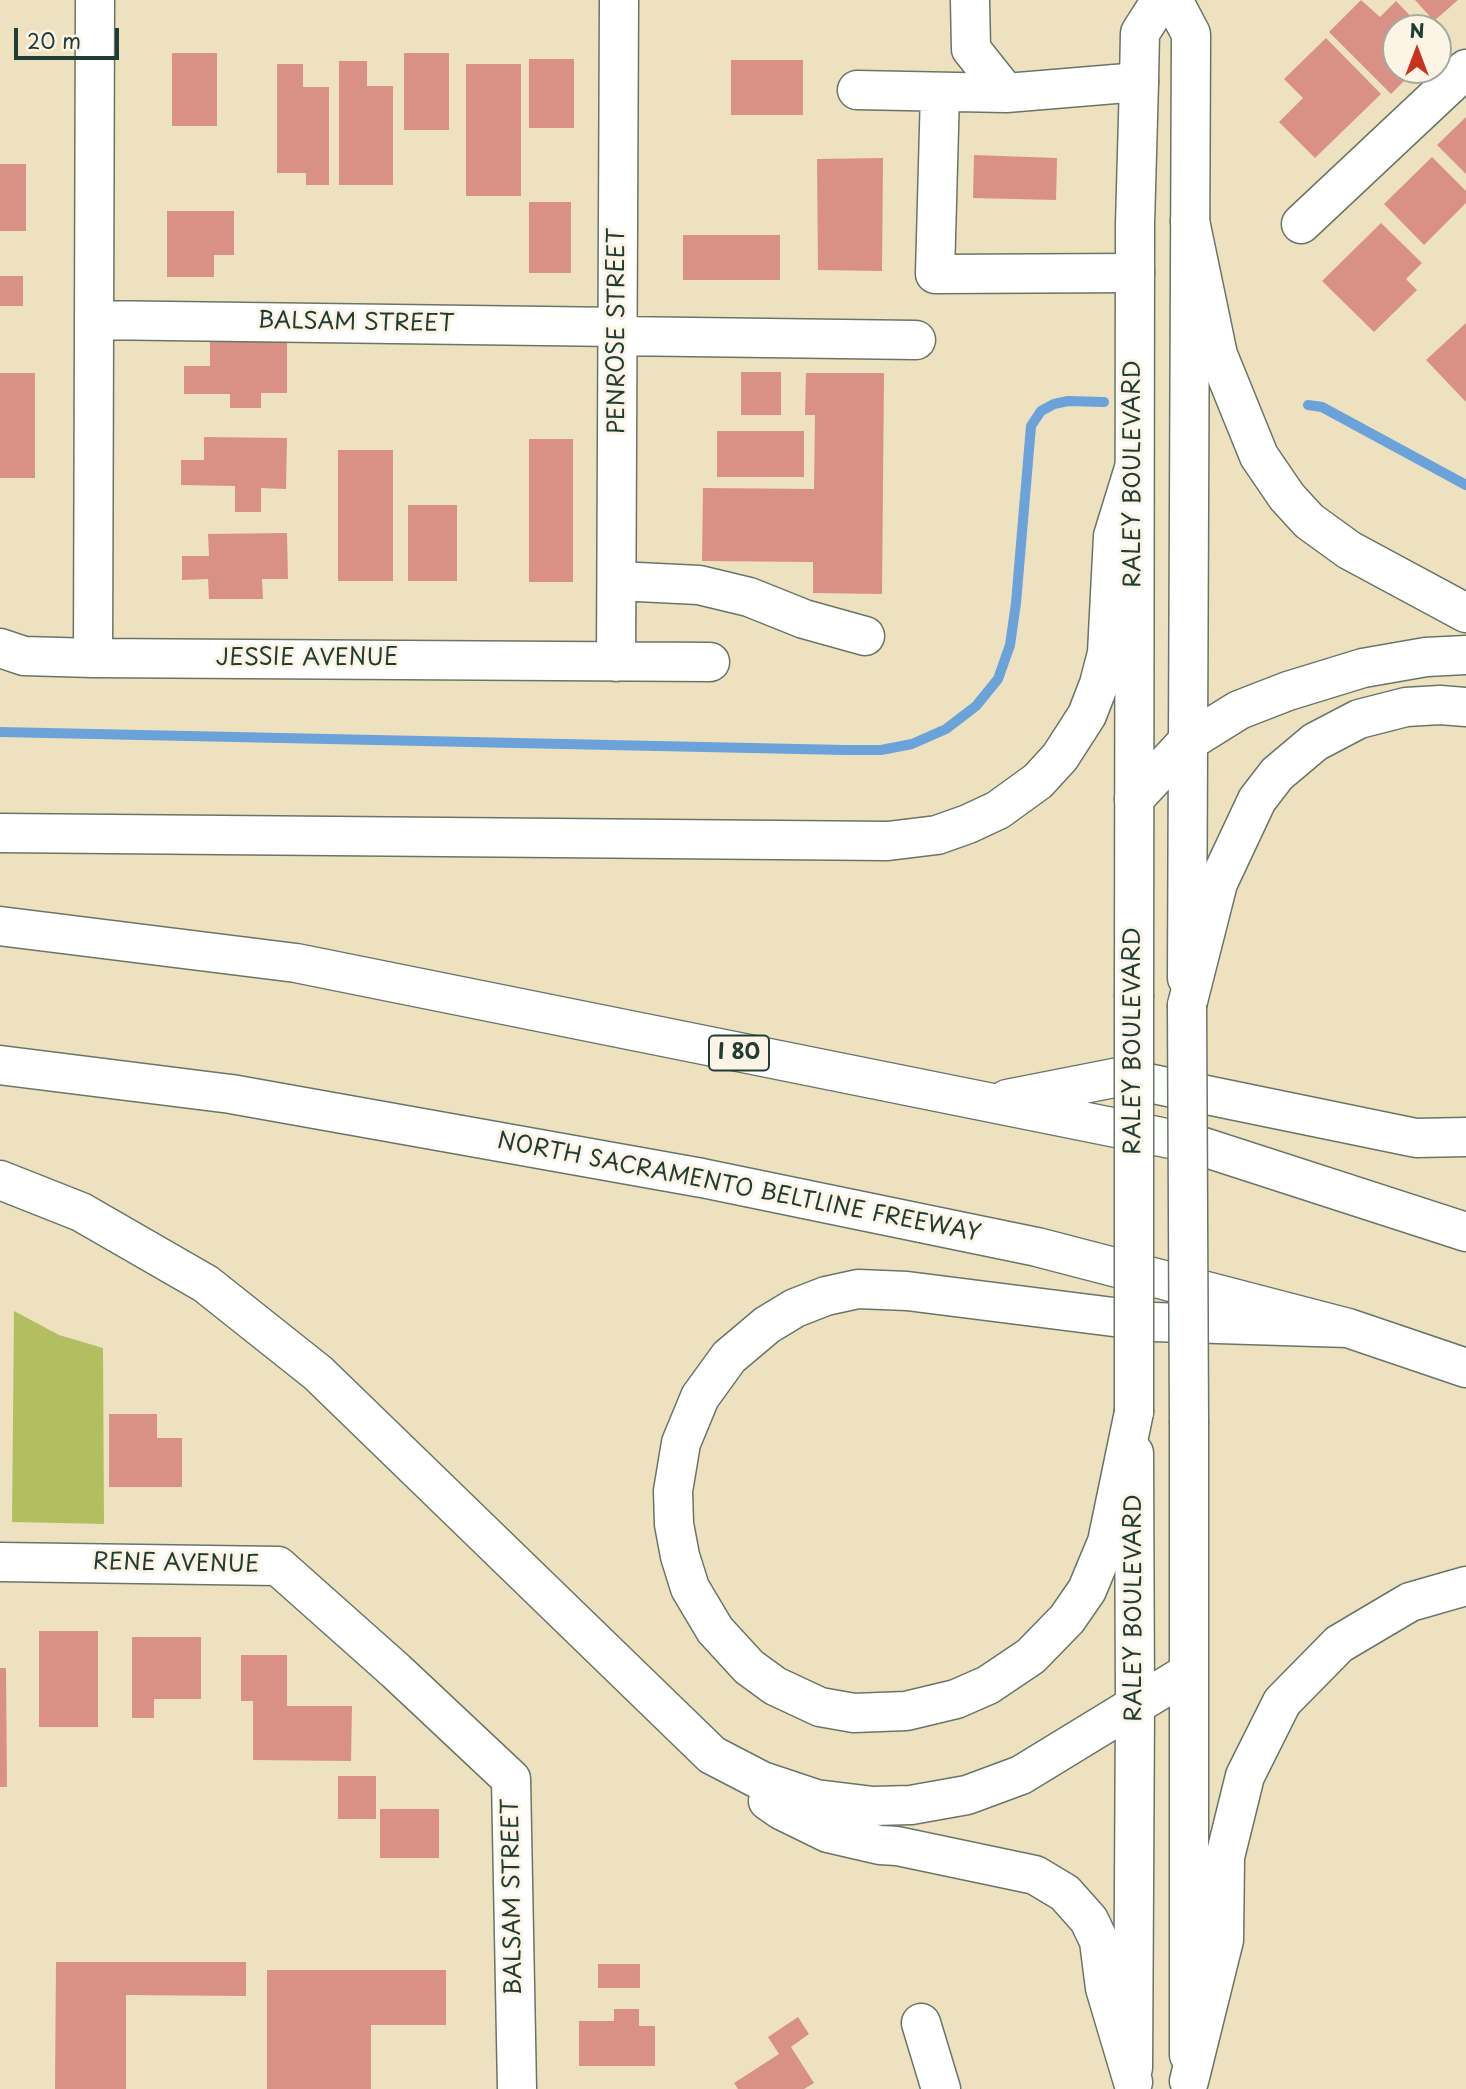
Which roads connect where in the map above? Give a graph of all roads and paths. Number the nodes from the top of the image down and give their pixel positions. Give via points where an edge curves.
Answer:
1 (96, 0) edge
2 (619, 0) edge
3 (970, 0) edge
4 (1161, 0) edge
5 (1173, 0) edge
6 (1466, 69) edge
7 (1139, 82) junction
8 (858, 90) dead end
9 (940, 92) junction
10 (1006, 93) junction
11 (1190, 221) junction
12 (1301, 223) dead end
13 (1135, 273) junction
14 (94, 320) junction
15 (618, 331) junction
16 (916, 340) dead end
17 (1134, 468) junction
18 (617, 581) junction
19 (1466, 613) edge
20 (865, 636) dead end
21 (0, 648) edge
22 (1466, 655) edge
23 (93, 658) junction
24 (616, 662) junction
25 (710, 662) dead end
26 (1466, 707) edge
27 (1186, 743) junction
28 (1133, 799) junction
29 (0, 833) edge
30 (0, 926) edge
31 (1187, 1004) junction
32 (0, 1065) edge
33 (987, 1103) junction
34 (1466, 1137) edge
35 (0, 1180) edge
36 (1466, 1232) edge
37 (1348, 1328) junction
38 (1466, 1367) edge
39 (1133, 1412) junction
40 (0, 1562) edge
41 (1466, 1586) edge
42 (396, 1671) joint
43 (1188, 1673) junction
44 (1135, 1705) junction
45 (727, 1765) junction
46 (922, 2023) dead end
47 (1133, 2085) edge
48 (1189, 2085) edge
49 (517, 2089) edge
50 (941, 2089) edge

1 - 14 main road
2 - 15 main road, PENROSE STREET
3 - 10 main road via 971,49
4 - 7 main road, RALEY BOULEVARD via 1140,33
5 - 11 main road via 1191,34
6 - 12 main road
7 - 10 main road
7 - 13 main road, RALEY BOULEVARD
8 - 9 main road
9 - 10 main road
9 - 13 main road via 935,274
11 - 19 main road via 1218,355 1259,456 1287,497 1349,550
11 - 27 main road
13 - 17 main road, RALEY BOULEVARD
14 - 15 main road, BALSAM STREET
14 - 23 main road
15 - 16 main road, BALSAM STREET
15 - 18 main road, PENROSE STREET
17 - 28 main road, RALEY BOULEVARD
17 - 29 main road via 1113,536 1107,653 1087,715 1038,781 998,810 937,835 888,841
18 - 20 main road via 699,585
18 - 24 main road, PENROSE STREET
21 - 23 main road, JESSIE AVENUE via 24,656
22 - 27 main road via 1363,668 1288,691 1239,710
23 - 24 main road, JESSIE AVENUE
24 - 25 main road, JESSIE AVENUE
26 - 31 main road via 1406,707 1359,719 1315,742 1278,774 1257,800 1218,883
27 - 28 main road
27 - 31 main road
28 - 39 main road, RALEY BOULEVARD, bridge
30 - 33 main road, I 80 via 296,963
31 - 43 main road, bridge
32 - 37 main road, NORTH SACRAMENTO BELTLINE FREEWAY via 231,1094 702,1178 1037,1247
33 - 34 main road via 1119,1077 1416,1138
33 - 36 main road, I 80 via 1191,1143
35 - 45 main road via 82,1212 206,1284 318,1373
37 - 38 main road, NORTH SACRAMENTO BELTLINE FREEWAY
37 - 39 main road via 1153,1322 907,1290 858,1289 795,1308 729,1357 700,1397 681,1443 673,1491 674,1524 690,1588 715,1630 749,1667 775,1686 820,1707 854,1713 906,1712 956,1699 988,1685 1031,1656 1067,1619 1087,1590 1107,1542
39 - 44 main road, RALEY BOULEVARD
40 - 42 main road, RENE AVENUE via 278,1566
41 - 48 main road via 1410,1602 1339,1644 1282,1702 1241,1790 1225,1857 1224,1940
42 - 49 main road, BALSAM STREET via 512,1779
43 - 44 main road
43 - 48 main road
44 - 45 main road via 1021,1775 967,1795 911,1805 816,1799
44 - 47 main road, RALEY BOULEVARD
45 - 47 main road via 781,1810 828,1833 1035,1875 1065,1893 1099,1941 1105,1988
46 - 50 main road

